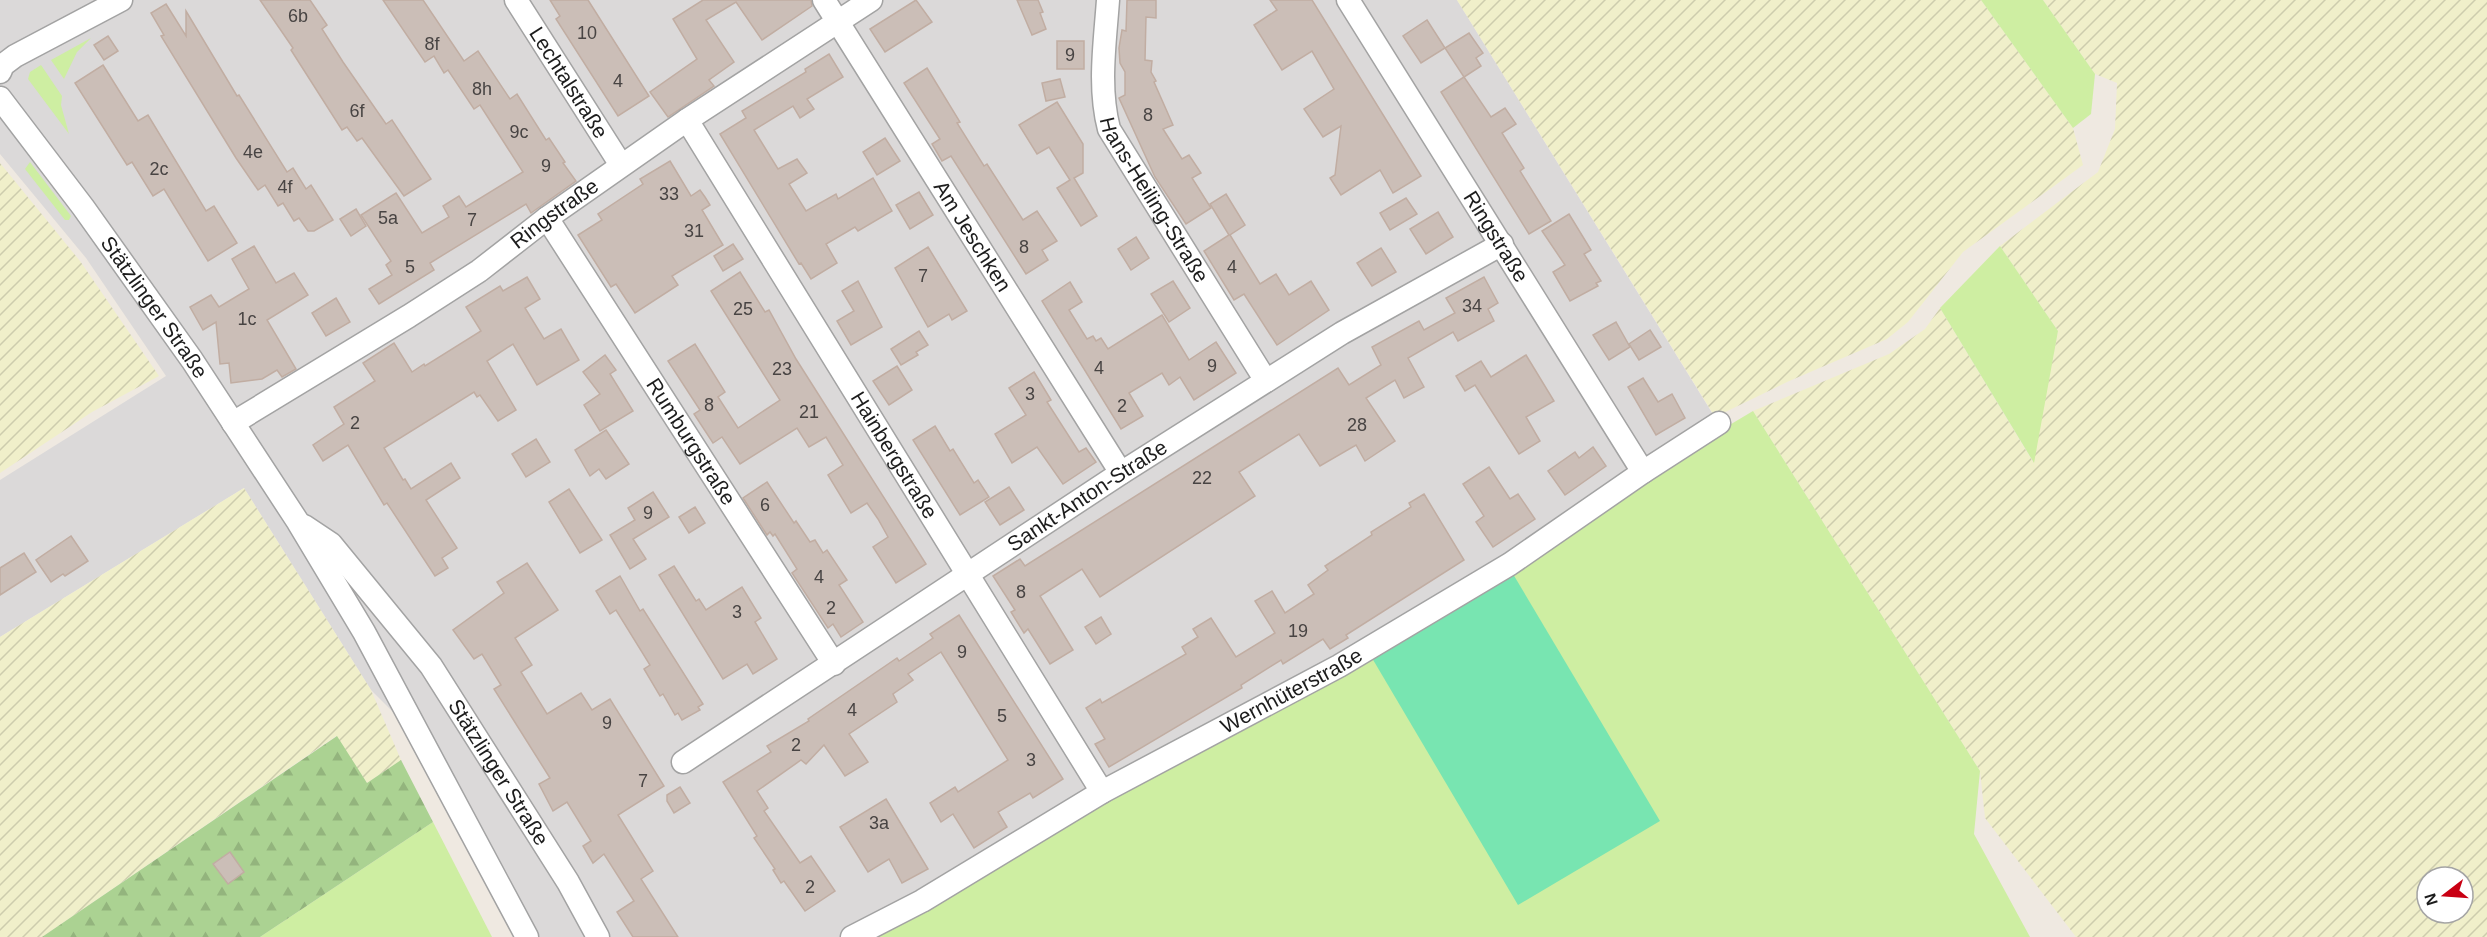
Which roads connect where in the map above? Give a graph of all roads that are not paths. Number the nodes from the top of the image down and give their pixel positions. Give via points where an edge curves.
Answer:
1 (121, 0) edge
2 (516, 0) edge
3 (824, 0) edge
4 (871, 0) edge
5 (1108, 0) edge
6 (1348, 0) edge
7 (836, 20) junction
8 (0, 72) edge
9 (0, 98) edge
10 (687, 120) junction
11 (621, 165) junction
12 (547, 218) junction
13 (1502, 244) junction
14 (1266, 381) junction
15 (233, 423) junction
16 (1719, 423) dead end
17 (1643, 472) junction
18 (1121, 473) junction
19 (298, 522) junction
20 (969, 574) junction
21 (389, 615) junction
22 (364, 632) junction
23 (834, 664) junction
24 (683, 762) dead end
25 (1102, 792) junction
26 (527, 937) edge
27 (598, 937) edge
28 (855, 937) edge

1 - 8 street via 15,56 3,64
2 - 11 street, Lechtalstraße
3 - 7 street, Am Jeschken
4 - 7 street, Ringstraße
5 - 14 street, Hans-Heiling-Straße via 1102,85 1109,129
6 - 13 street, Ringstraße
7 - 10 street, Ringstraße
7 - 18 street, Am Jeschken
9 - 15 street, Stätzlinger Straße via 83,207
10 - 11 street, Ringstraße
10 - 20 street, Hainbergstraße
11 - 12 street, Ringstraße
12 - 15 street, Ringstraße via 410,316
12 - 23 street, Rumburgstraße
13 - 14 street, Sankt-Anton-Straße via 1342,333
13 - 17 street, Ringstraße
14 - 18 street, Sankt-Anton-Straße
15 - 19 street, Stätzlinger Straße
16 - 17 street, Wernhüterstraße
17 - 25 street, Wernhüterstraße via 1510,564 1340,666
18 - 20 street, Sankt-Anton-Straße
19 - 21 street, Stätzlinger Straße via 331,544
19 - 22 street, Stätzlinger Straße
20 - 23 street, Sankt-Anton-Straße
20 - 25 street, Hainbergstraße
21 - 22 street
21 - 27 street, Stätzlinger Straße via 430,666 568,882
22 - 26 street, Stätzlinger Straße
23 - 24 street, Sankt-Anton-Straße
25 - 28 street, Wernhüterstraße

